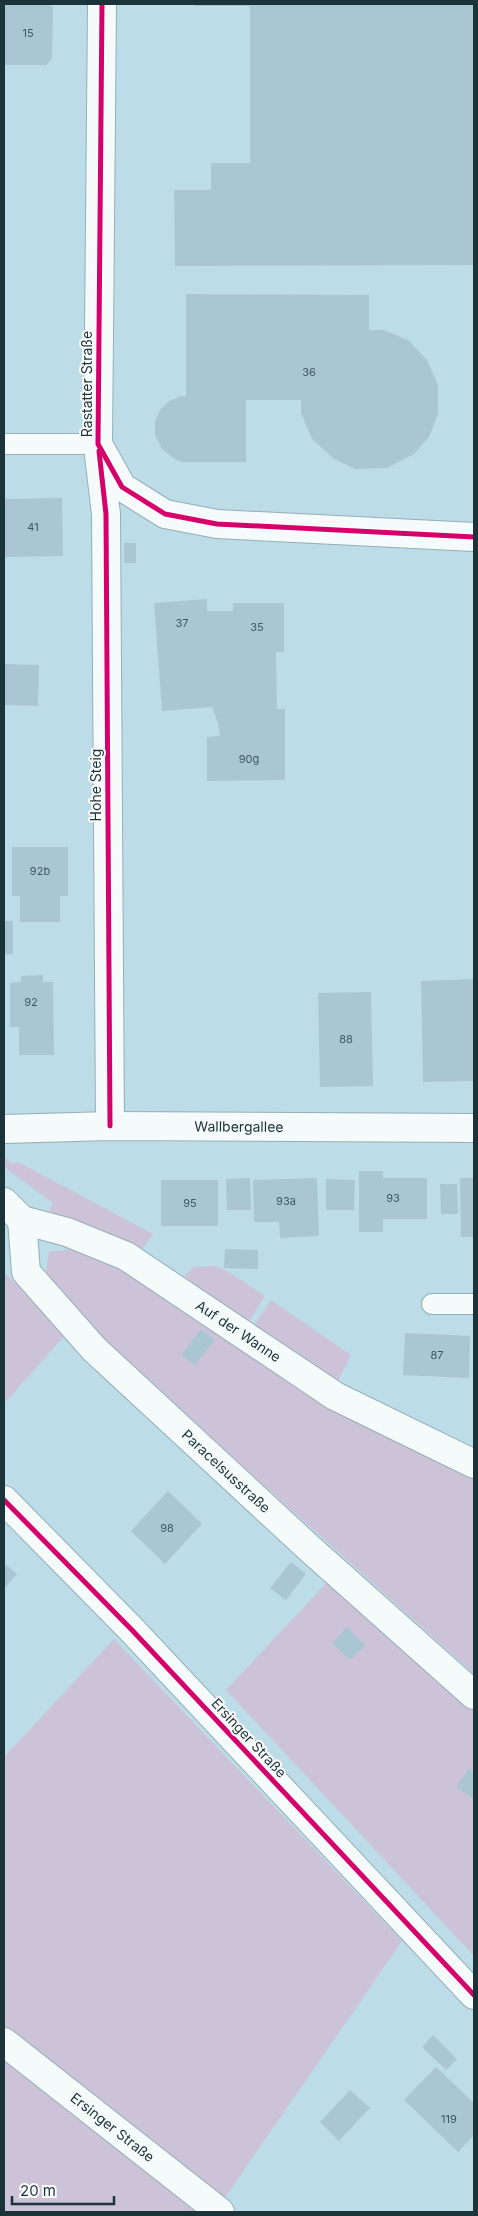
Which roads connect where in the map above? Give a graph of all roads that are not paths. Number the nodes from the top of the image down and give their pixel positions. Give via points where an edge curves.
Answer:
1 (102, 4) edge
2 (4, 444) edge
3 (98, 444) junction
4 (474, 537) edge
5 (110, 1126) junction
6 (474, 1128) edge
7 (4, 1130) edge
8 (13, 1211) edge
9 (432, 1304) dead end
10 (474, 1304) edge
11 (474, 1464) edge
12 (4, 1500) edge
13 (474, 1695) edge
14 (474, 1994) edge
15 (4, 2042) edge
16 (220, 2212) edge

1 - 3 street, Rastatter Straße
2 - 3 lane
3 - 4 street, Rastatter Straße via 122,487 165,514 217,524
3 - 5 street, Hohe Steig via 106,514
5 - 6 street, Wallbergallee
5 - 7 street, Wallbergallee
8 - 11 street, Auf der Wanne via 126,1256 335,1396
8 - 13 street, Paracelsusstraße via 26,1272 94,1349
9 - 10 lane
12 - 14 street, Ersinger Straße via 131,1629
15 - 16 street, Ersinger Straße

